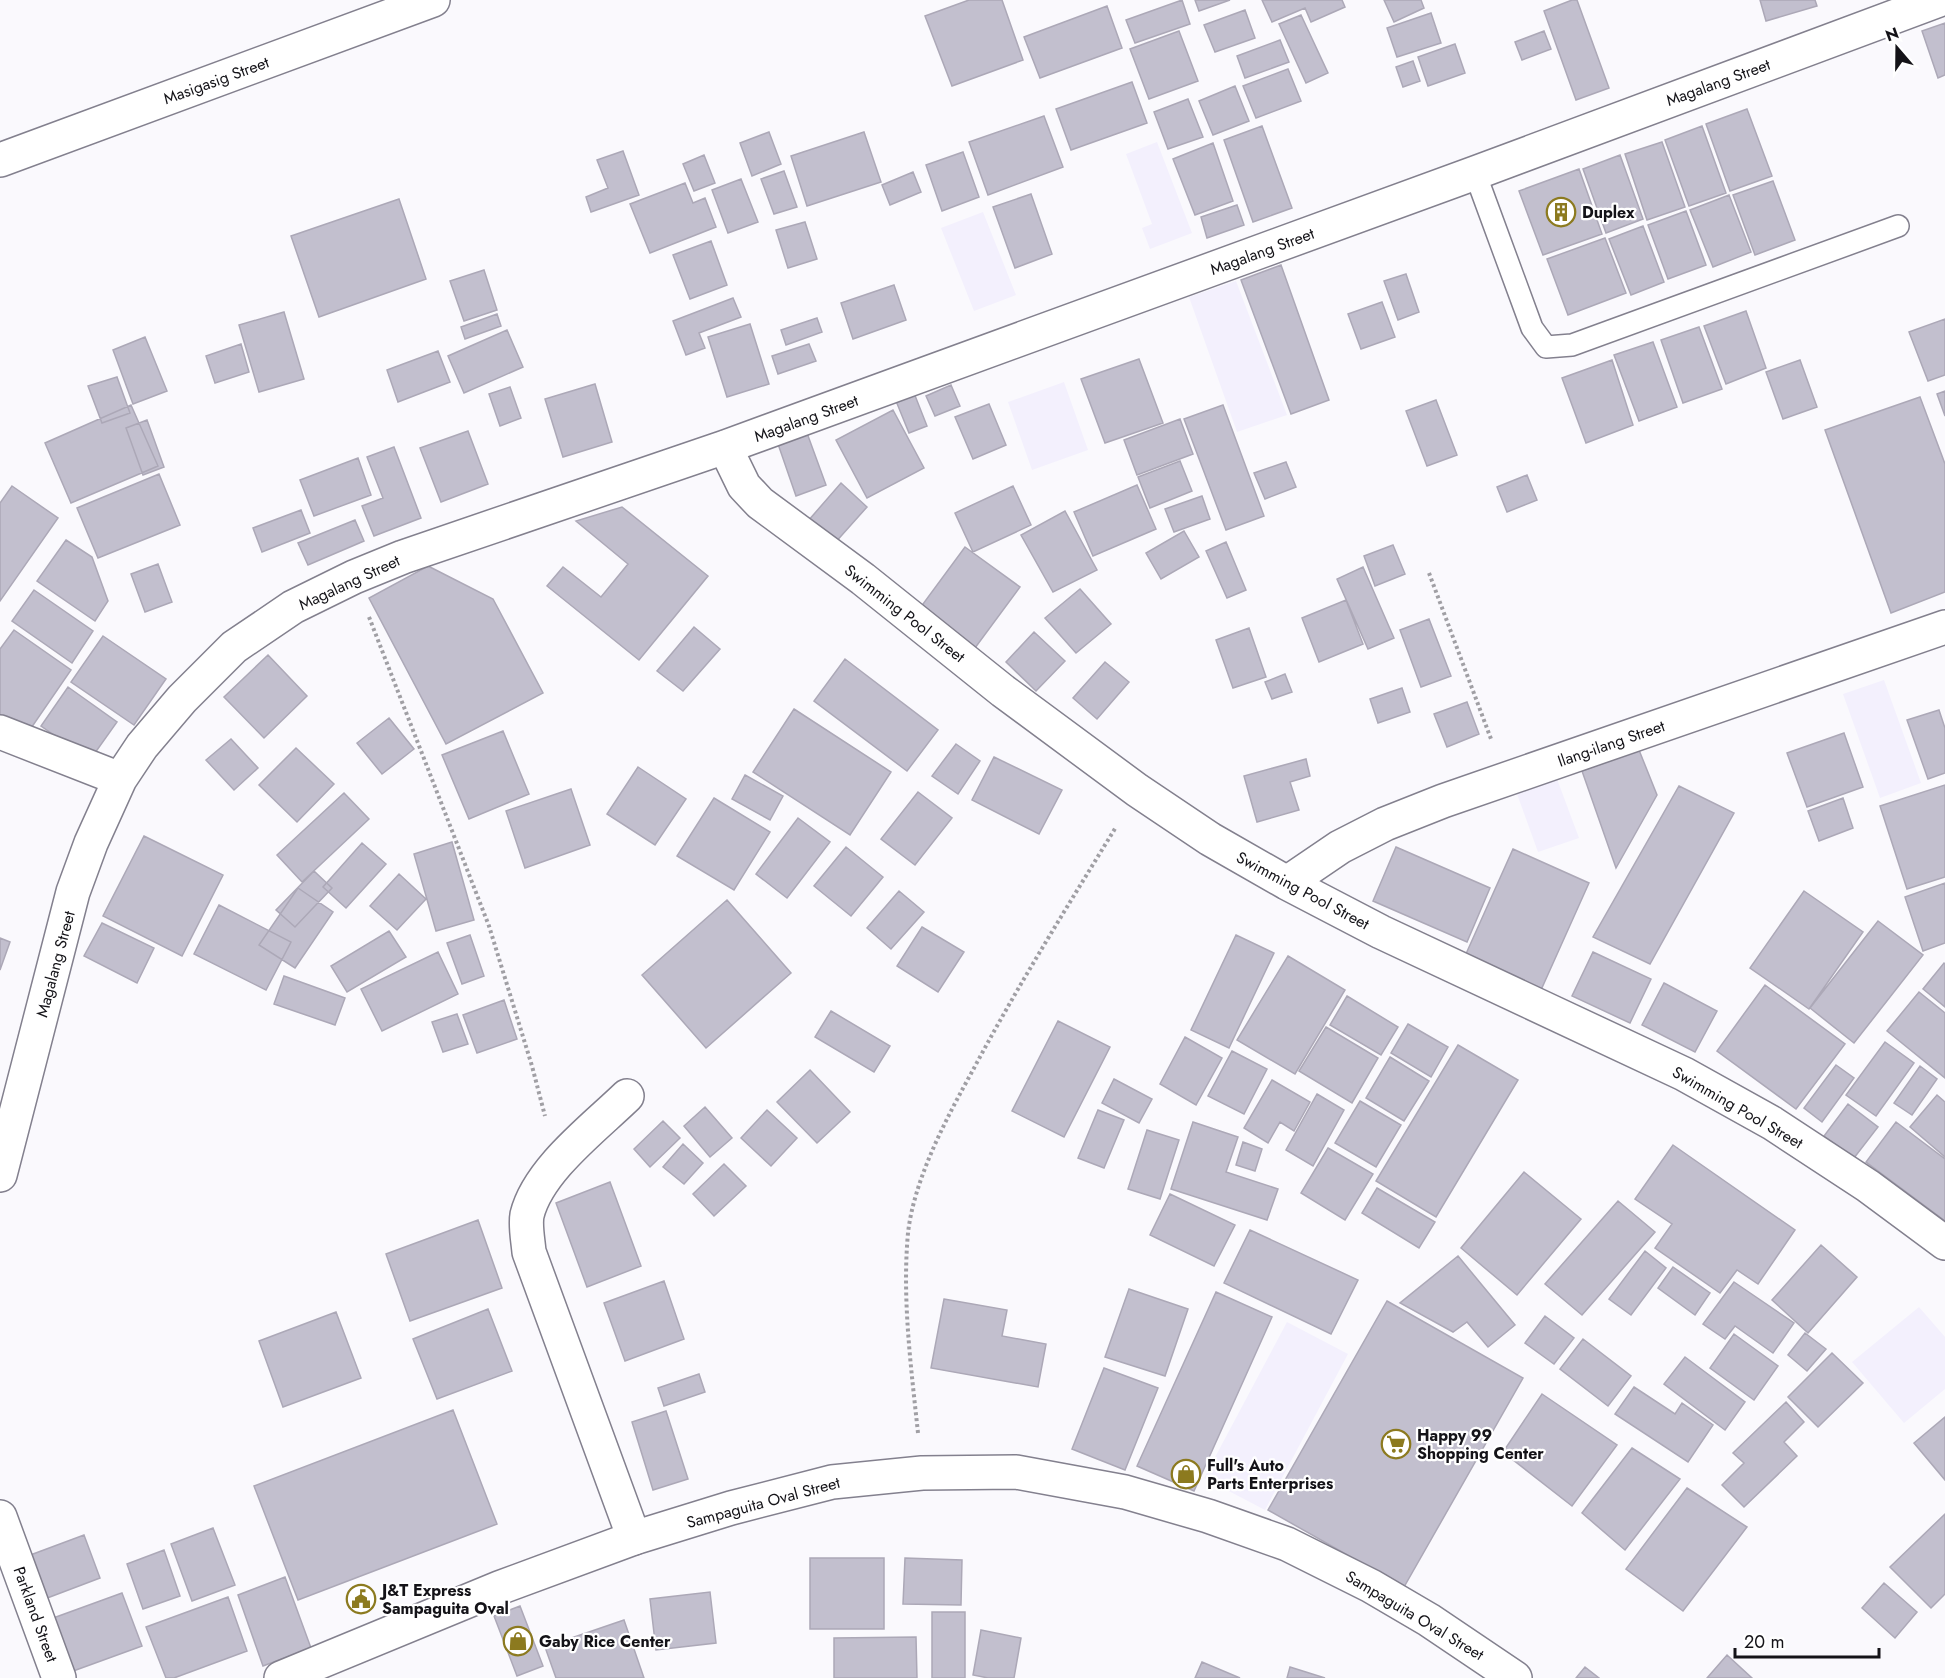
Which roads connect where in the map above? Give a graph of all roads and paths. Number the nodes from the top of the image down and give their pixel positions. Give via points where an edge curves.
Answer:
1 (433, 0) edge
2 (1939, 0) edge
3 (0, 160) edge
4 (1475, 173) junction
5 (1898, 226) dead end
6 (724, 447) junction
7 (1429, 573) dead end
8 (354, 577) junction
9 (1945, 627) edge
10 (0, 732) edge
11 (120, 779) junction
12 (1506, 779) junction
13 (1137, 790) junction
14 (1287, 883) junction
15 (627, 1096) dead end
16 (557, 1163) junction
17 (0, 1175) edge
18 (1945, 1243) edge
19 (922, 1473) junction
20 (0, 1516) edge
21 (634, 1538) junction
22 (1499, 1674) edge
23 (59, 1678) edge
24 (281, 1678) edge

1 - 3 street, Masigasig Street
2 - 4 street, Magalang Street
4 - 5 lane via 1532,328 1546,347 1572,345
4 - 6 street, Magalang Street
6 - 8 street, Magalang Street
6 - 13 street, Swimming Pool Street via 744,486 760,503
7 - 12 path
8 - 11 street, Magalang Street via 293,607 234,647 182,699
8 - 16 path via 489,926
9 - 12 street, Ilang-ilang Street
10 - 11 street
11 - 17 street, Magalang Street via 73,892
12 - 14 street, Ilang-ilang Street via 1385,824 1340,847
13 - 14 street, Swimming Pool Street via 1210,839
13 - 19 path via 994,1030 923,1173 909,1231 906,1278
14 - 18 street, Swimming Pool Street via 1381,932 1684,1074 1772,1123 1860,1180
15 - 16 street
16 - 21 street via 536,1190 526,1217 529,1252
19 - 21 street, Sampaguita Oval Street via 832,1482
19 - 22 street, Sampaguita Oval Street via 1016,1472 1125,1492 1208,1516 1287,1544 1371,1586 1429,1620
20 - 23 street, Parkland Street
21 - 24 street, Sampaguita Oval Street via 499,1588

